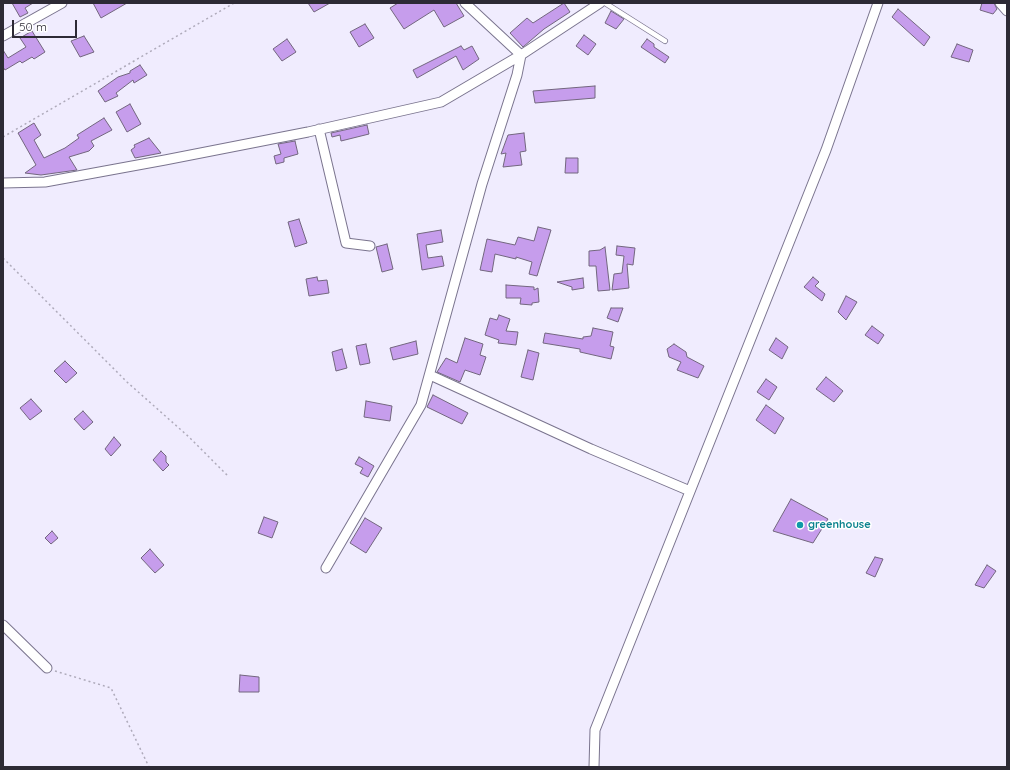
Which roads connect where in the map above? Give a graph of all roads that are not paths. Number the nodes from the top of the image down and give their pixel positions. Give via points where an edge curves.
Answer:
1 (62, 3) edge
2 (465, 3) edge
3 (600, 3) edge
4 (604, 3) edge
5 (878, 3) edge
6 (1000, 3) edge
7 (1007, 11) edge
8 (3, 36) edge
9 (665, 41) dead end
10 (521, 55) junction
11 (320, 129) junction
12 (3, 183) edge
13 (370, 246) dead end
14 (430, 375) junction
15 (690, 491) junction
16 (326, 568) dead end
17 (3, 624) edge
18 (47, 668) road end
19 (594, 767) edge

1 - 8 street
2 - 10 street
3 - 10 street
4 - 9 lane
5 - 15 street via 826,150
6 - 7 street
10 - 11 street via 441,102
10 - 14 street
11 - 12 street via 45,182
11 - 13 street via 346,243
14 - 15 street
14 - 16 street via 421,405
15 - 19 street via 595,730
17 - 18 street

